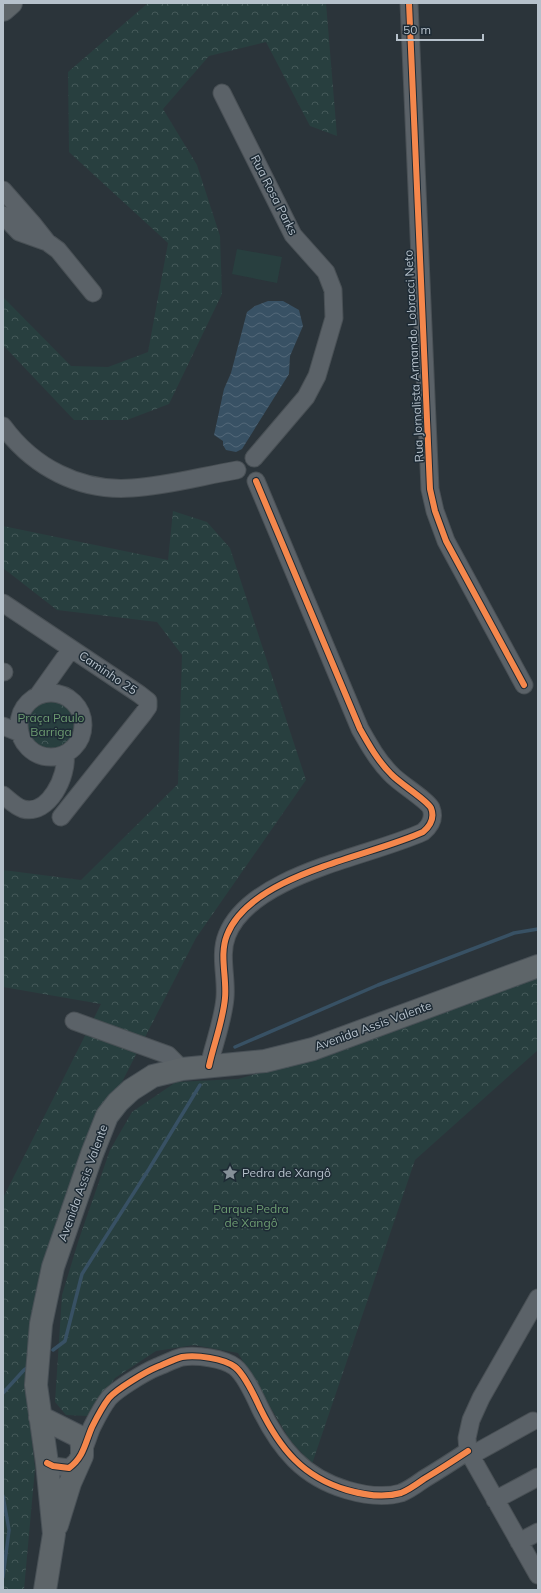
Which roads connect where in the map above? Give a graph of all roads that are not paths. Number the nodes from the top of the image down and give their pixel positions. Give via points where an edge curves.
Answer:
1 (11, 3) edge
2 (409, 3) edge
3 (3, 10) edge
4 (222, 93) dead end
5 (3, 190) edge
6 (3, 215) edge
7 (47, 242) junction
8 (93, 293) dead end
9 (3, 426) edge
10 (254, 458) junction
11 (237, 470) junction
12 (256, 481) junction
13 (3, 603) edge
14 (72, 649) junction
15 (524, 685) dead end
16 (39, 694) junction
17 (3, 726) edge
18 (20, 733) junction
19 (64, 755) junction
20 (3, 795) edge
21 (61, 817) dead end
22 (538, 966) edge
23 (74, 1021) dead end
24 (209, 1066) junction
25 (182, 1069) junction
26 (538, 1298) edge
27 (99, 1413) junction
28 (40, 1417) junction
29 (533, 1421) dead end
30 (72, 1432) junction
31 (469, 1453) junction
32 (46, 1455) junction
33 (82, 1456) junction
34 (538, 1477) edge
35 (495, 1500) junction
36 (538, 1532) edge
37 (54, 1534) junction
38 (519, 1542) junction
39 (538, 1574) edge
40 (45, 1590) edge

1 - 3 main road
2 - 15 street, Rua Jornalista Armando Lobracci Neto via 430,490 446,541
4 - 10 street, Rua Rosa Parks via 293,235 326,272 333,290 334,318 317,376 306,397
5 - 7 street
6 - 7 street via 19,232
7 - 8 street via 58,250
9 - 11 street via 33,458 59,474 82,483 106,488 130,489 152,486
10 - 11 street via 242,460
10 - 12 street via 261,463 263,471
11 - 12 street via 243,481
12 - 24 street via 360,729 380,762 395,778 430,806 433,815 430,826 423,832 286,882 243,911 227,935 224,949 225,997
13 - 14 street
14 - 16 street, Caminho 25
14 - 21 street, Caminho 25 via 145,698 148,704 135,725
16 - 18 street via 25,706 21,714
16 - 19 street via 54,692 66,696 76,704 83,716 84,729 79,742
17 - 18 street
18 - 19 street via 24,743 37,754 54,757
19 - 20 street via 66,763 60,782 54,793 40,807 32,810 23,809
22 - 24 main road, Avenida Assis Valente via 313,1048 265,1061
23 - 25 street via 168,1055
24 - 25 main road, Avenida Assis Valente
25 - 28 main road, Avenida Assis Valente via 153,1076 131,1090 107,1116 53,1267 44,1305 36,1386
26 - 31 street via 471,1420 467,1438
27 - 30 street via 89,1424 79,1431
27 - 31 street via 119,1389 155,1368 182,1357 215,1358 236,1368 252,1390 264,1417 284,1448 299,1465 332,1486 366,1495 402,1492
27 - 33 street
28 - 30 main road
28 - 32 main road, Avenida Assis Valente
29 - 31 street
30 - 32 street via 51,1440
30 - 33 main road via 81,1440
31 - 35 street
32 - 33 street via 53,1466 69,1468
32 - 37 main road, Avenida Assis Valente
33 - 37 main road via 70,1483
34 - 35 street
35 - 38 street
36 - 38 street
37 - 40 main road, Avenida Assis Valente
38 - 39 street

